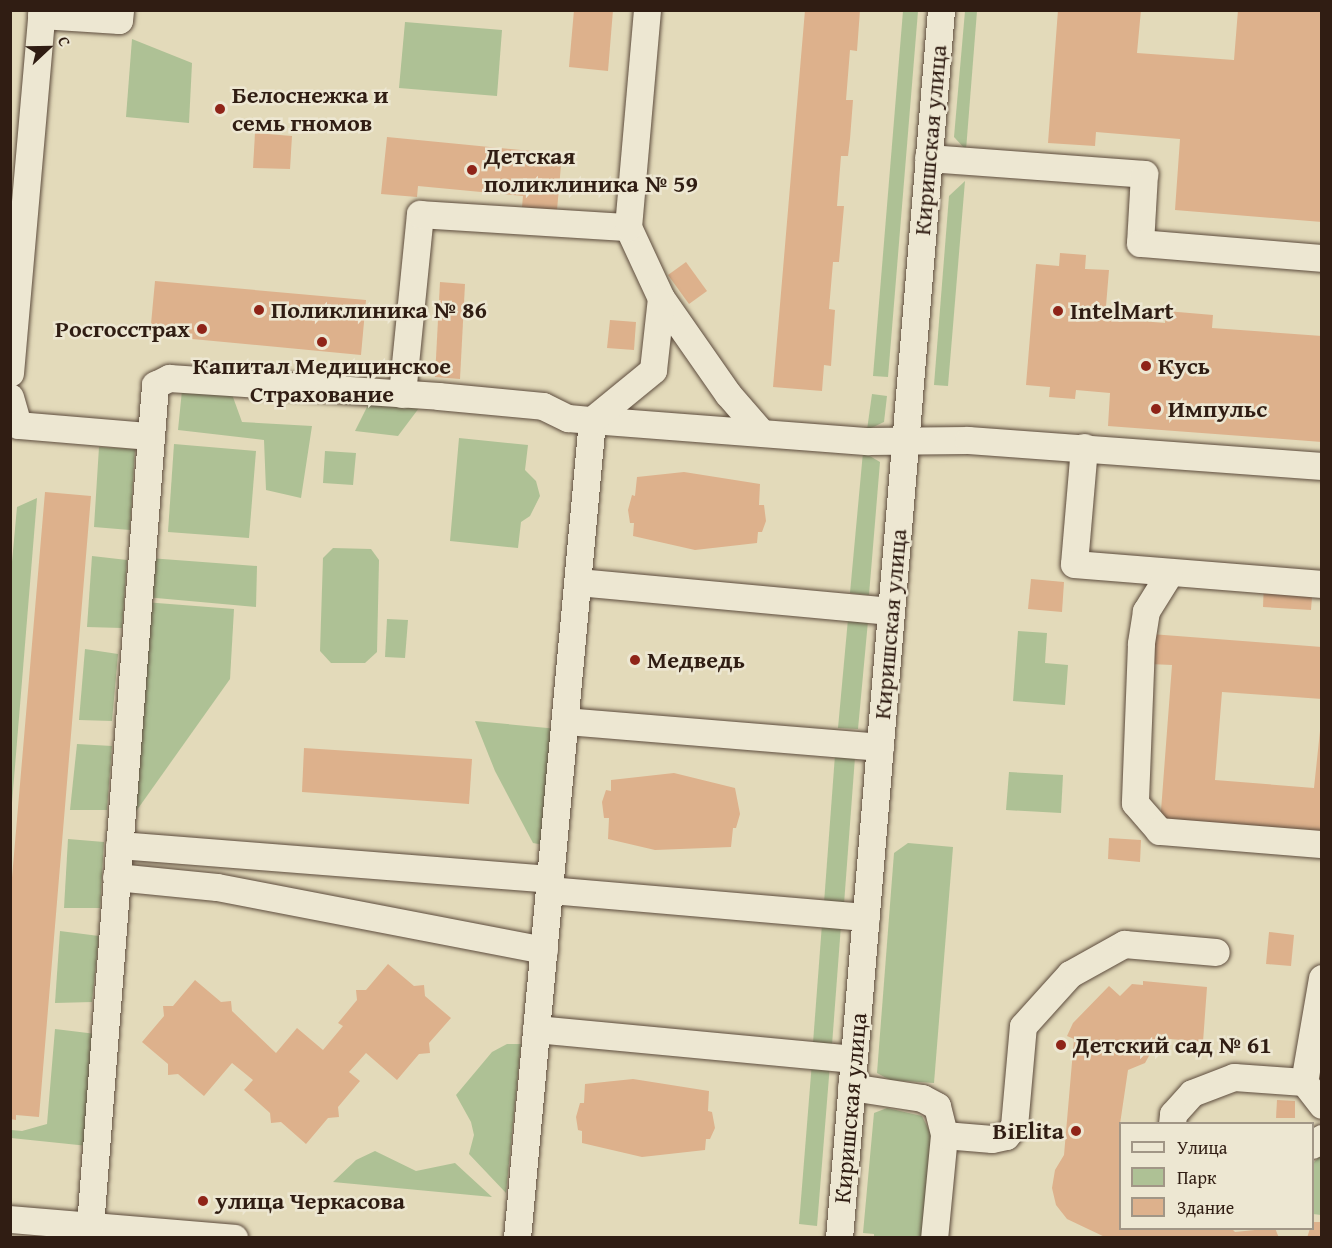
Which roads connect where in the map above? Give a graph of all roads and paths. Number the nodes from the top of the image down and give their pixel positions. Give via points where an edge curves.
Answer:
1 (120, 10) edge
2 (647, 10) edge
3 (941, 10) edge
4 (42, 13) edge
5 (928, 158) junction
6 (628, 227) junction
7 (1322, 258) edge
8 (661, 298) junction
9 (10, 373) edge
10 (402, 394) junction
11 (10, 397) edge
12 (592, 420) junction
13 (761, 432) junction
14 (149, 435) junction
15 (905, 440) junction
16 (1084, 447) junction
17 (1322, 465) edge
18 (1169, 574) junction
19 (578, 582) junction
20 (1322, 584) edge
21 (891, 611) junction
22 (565, 721) junction
23 (880, 747) junction
24 (1322, 844) edge
25 (119, 845) junction
26 (116, 876) junction
27 (550, 884) junction
28 (866, 917) junction
29 (544, 950) junction
30 (1216, 952) dead end
31 (1322, 978) edge
32 (536, 1029) junction
33 (854, 1059) junction
34 (1304, 1082) junction
35 (851, 1087) junction
36 (1322, 1105) edge
37 (1172, 1122) edge
38 (944, 1135) junction
39 (10, 1219) edge
40 (90, 1226) junction
41 (234, 1238) edge
42 (517, 1238) edge
43 (839, 1238) edge
44 (934, 1238) edge

1 - 4 street via 119,20
2 - 6 street
3 - 5 street, Киришская улица
4 - 9 street
5 - 7 street via 1144,174 1140,243
5 - 15 street, Киришская улица
6 - 8 street
6 - 10 street via 420,214
8 - 12 street via 652,369
8 - 13 street via 728,394
10 - 12 street via 543,406 568,418
10 - 14 street via 168,378 155,385
11 - 14 street via 18,425
12 - 13 street
12 - 19 street
13 - 15 street via 868,441
14 - 25 street
15 - 16 street
15 - 21 street, Киришская улица
16 - 17 street
16 - 18 street via 1074,564
18 - 20 street
18 - 24 street via 1146,611 1141,644 1135,803 1159,831
19 - 21 street
19 - 22 street
21 - 23 street, Киришская улица
22 - 23 street
22 - 27 street
23 - 28 street, Киришская улица
25 - 26 street
25 - 27 street
26 - 29 street via 217,887
26 - 40 street
27 - 28 street
27 - 29 street
28 - 33 street, Киришская улица
29 - 32 street
30 - 38 street via 1124,944 1070,974 1023,1026 1014,1126 1006,1136 992,1139
31 - 34 street
32 - 33 street
32 - 42 street
33 - 35 street, Киришская улица
34 - 36 street
34 - 37 street via 1234,1077 1192,1093 1173,1114
35 - 38 street via 922,1098 937,1106
35 - 43 street, Киришская улица
38 - 44 street
39 - 40 street
40 - 41 street

